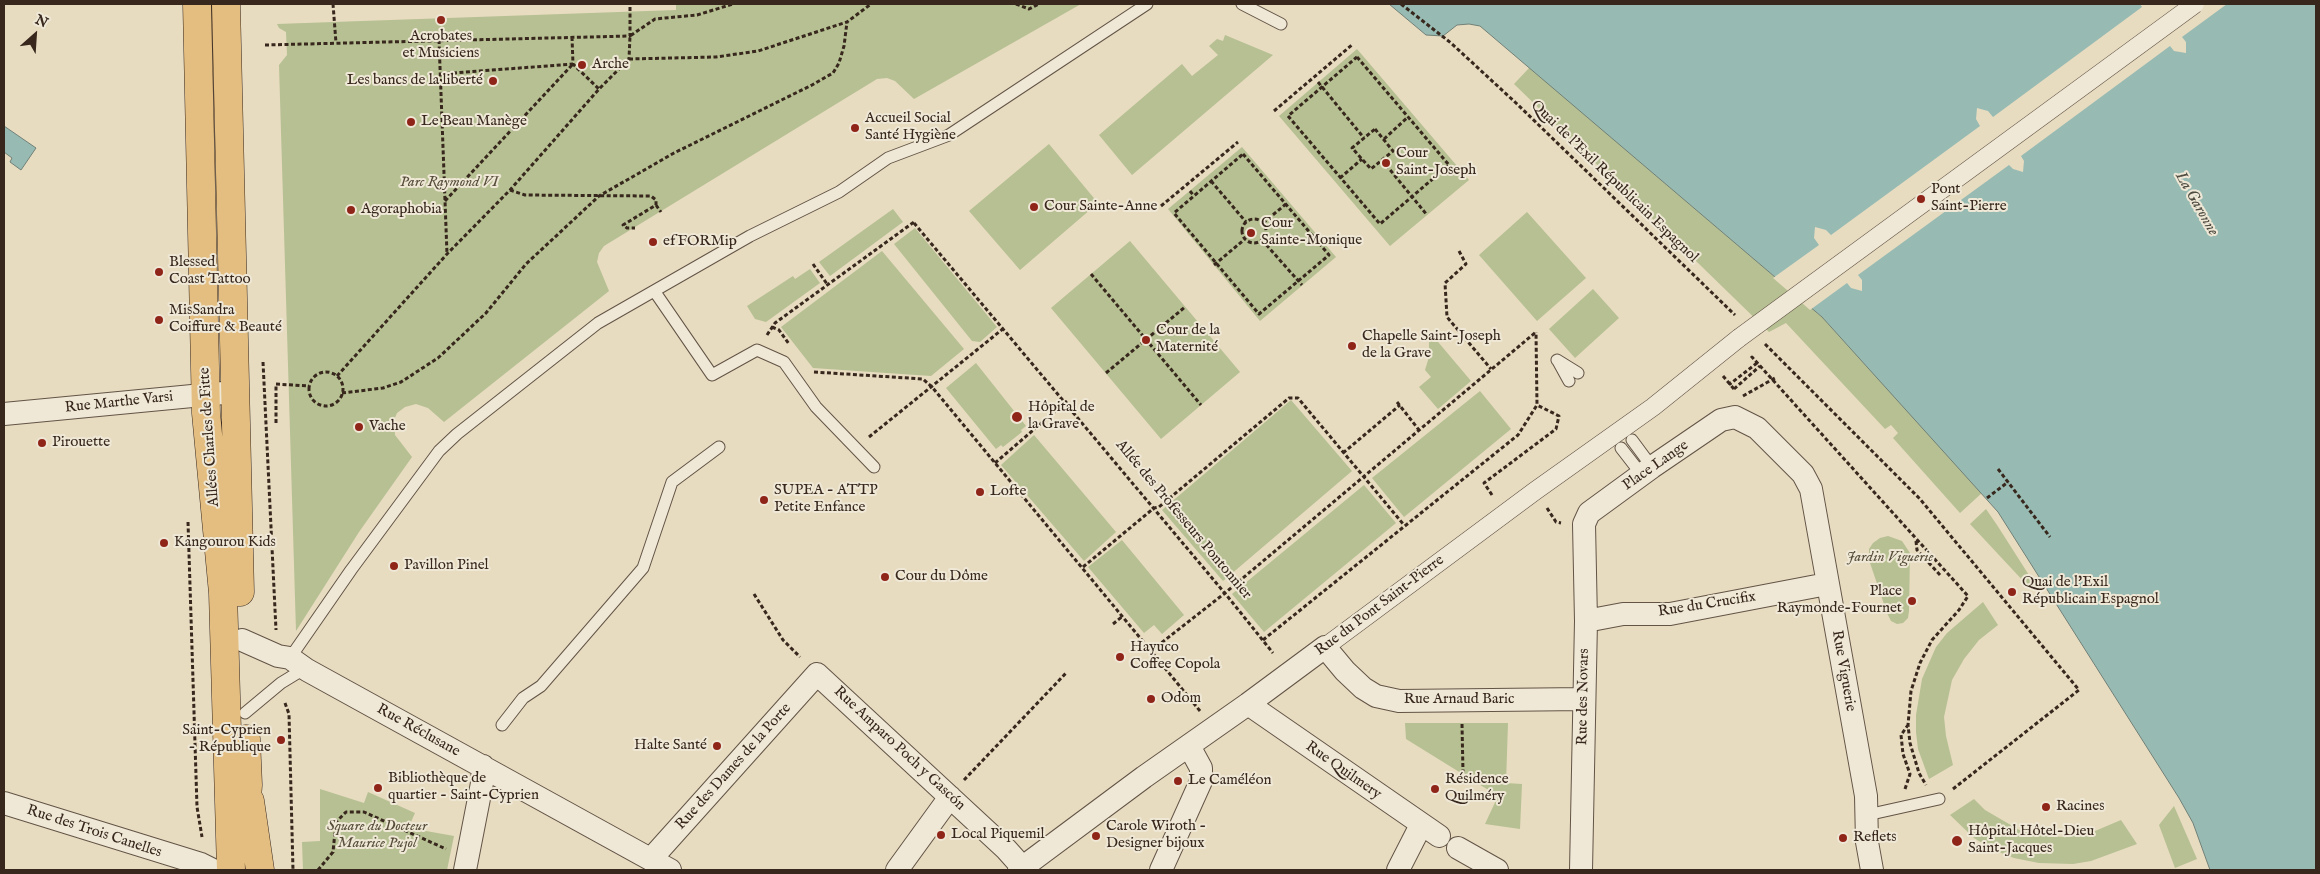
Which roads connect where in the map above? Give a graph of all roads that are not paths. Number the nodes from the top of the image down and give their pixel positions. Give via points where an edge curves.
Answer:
1 (198, 4) edge
2 (226, 4) edge
3 (1147, 4) edge
4 (1242, 4) edge
5 (2194, 4) edge
6 (1281, 24) dead end
7 (655, 292) junction
8 (234, 392) junction
9 (205, 394) junction
10 (1737, 407) joint
11 (4, 414) edge
12 (1632, 440) dead end
13 (719, 447) dead end
14 (1621, 448) dead end
15 (874, 467) dead end
16 (1647, 471) junction
17 (214, 497) junction
18 (1584, 524) joint
19 (1827, 584) junction
20 (1586, 621) junction
21 (242, 640) junction
22 (1325, 646) junction
23 (299, 664) junction
24 (817, 674) joint
25 (1584, 699) junction
26 (1248, 704) junction
27 (245, 713) junction
28 (502, 725) dead end
29 (1189, 746) junction
30 (483, 766) junction
31 (248, 785) junction
32 (950, 796) junction
33 (1939, 799) road end
34 (4, 803) edge
35 (1867, 815) junction
36 (1458, 848) dead end
37 (466, 865) edge
38 (663, 867) edge
39 (1021, 869) edge
40 (213, 870) edge
41 (231, 870) edge
42 (243, 870) edge
43 (260, 870) edge
44 (896, 870) edge
45 (1161, 870) edge
46 (1398, 870) edge
47 (1497, 870) edge
48 (1581, 870) edge
49 (1872, 870) edge

1 - 9 main road, Allées Charles de Fitte
2 - 8 main road, Allées Charles de Fitte
3 - 7 lane via 949,135 888,158 839,192 750,236
4 - 6 lane
5 - 22 street, Rue du Pont Saint-Pierre, bridge via 1740,338 1653,407
7 - 15 lane via 712,375 756,350 784,362 816,407
7 - 23 lane via 598,323 439,451 351,570
8 - 9 street, Rue Marthe Varsi
8 - 21 main road, Allées Charles de Fitte
9 - 11 street, Rue Marthe Varsi
9 - 17 main road, Allées Charles de Fitte
10 - 16 street, Place Lange
10 - 19 street, Rue Viguerie via 1803,474 1811,489
12 - 16 lane
13 - 28 lane via 672,482 643,568 541,686 523,698
14 - 16 lane
16 - 18 street, Place Lange via 1589,513
17 - 40 main road via 208,604 215,768
17 - 41 main road, Allées Charles de Fitte via 223,593
18 - 20 street, Rue des Novars
19 - 20 street, Rue du Crucifix via 1670,614 1623,614
19 - 35 street, Rue Viguerie
20 - 25 street, Rue des Novars
21 - 23 street, Rue Réclusane
21 - 27 main road, Allées Charles de Fitte
22 - 25 street, Rue Arnaud Baric via 1363,688 1376,696 1399,701
22 - 26 street, Rue du Pont Saint-Pierre
23 - 27 lane via 299,672
23 - 30 street, Rue Réclusane
24 - 32 street, Rue Amparo Poch y Gascón
24 - 38 street, Rue des Dames de la Porte
25 - 48 street, Rue des Novars
26 - 29 street, Rue du Pont Saint-Pierre
26 - 46 street, Rue Quilmery via 1430,831
27 - 31 main road, Allées Charles de Fitte
29 - 39 street, Rue du Pont Saint-Pierre
29 - 45 street via 1201,768 1201,781
30 - 37 street
30 - 38 street, Rue Réclusane
31 - 42 main road, Allées Charles de Fitte
31 - 43 main road
32 - 39 street, Rue Amparo Poch y Gascón via 1006,849
32 - 44 street
33 - 35 lane
34 - 40 street, Rue des Trois Canelles
35 - 49 street, Rue Viguerie
36 - 47 street

